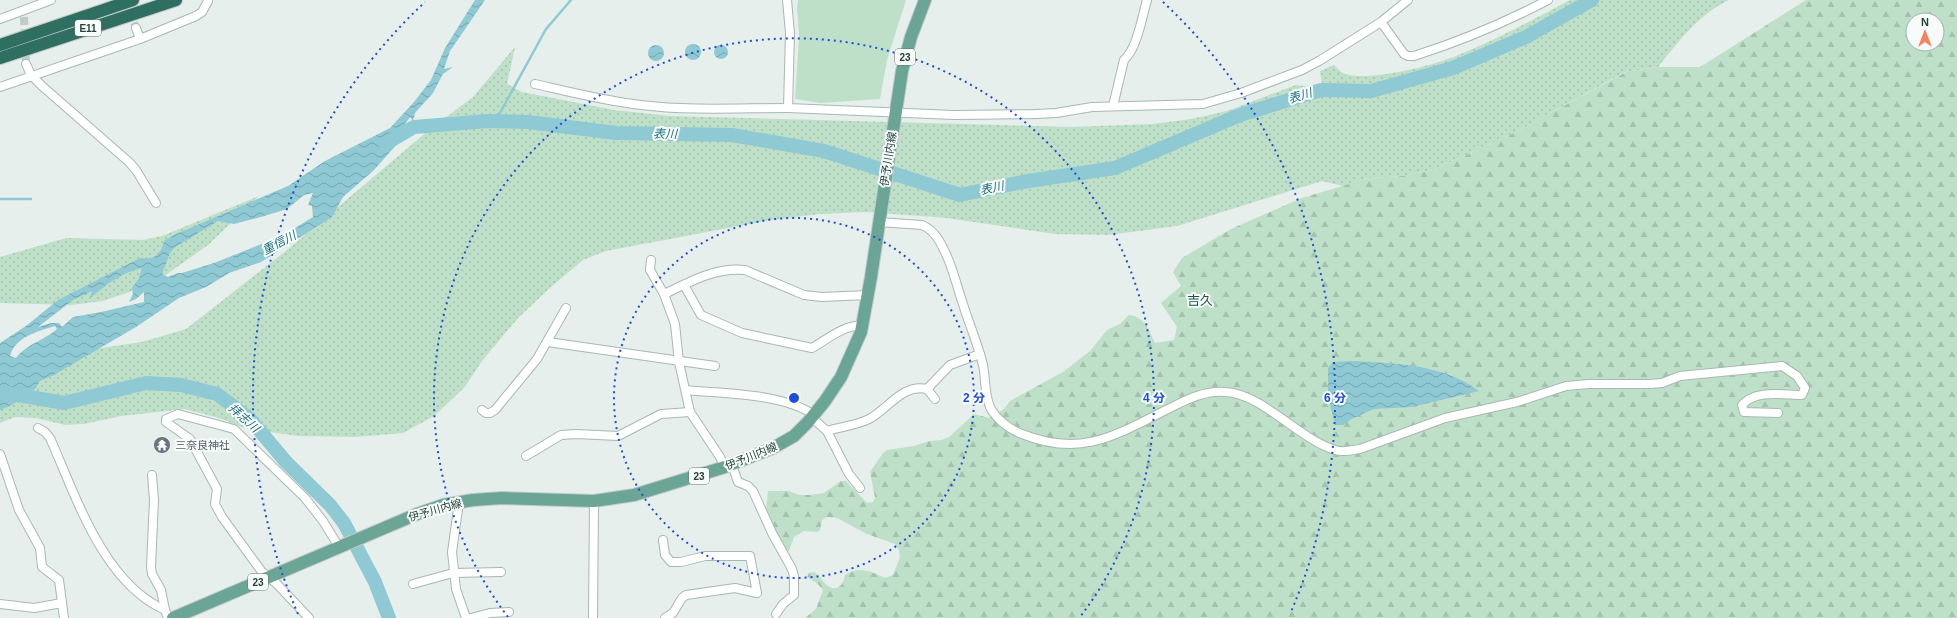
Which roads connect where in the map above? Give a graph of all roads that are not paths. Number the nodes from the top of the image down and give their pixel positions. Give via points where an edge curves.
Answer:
1 (51, 0) edge
2 (133, 0) edge
3 (176, 0) edge
4 (786, 0) edge
5 (925, 0) edge
6 (1147, 0) edge
7 (1408, 0) edge
8 (1548, 0) edge
9 (208, 1) edge
10 (213, 9) dead end
11 (0, 19) edge
12 (1381, 22) junction
13 (136, 28) tunnel mouth
14 (140, 39) junction
15 (0, 45) edge
16 (0, 58) edge
17 (26, 64) tunnel mouth
18 (31, 75) junction
19 (536, 84) dead end
20 (0, 87) edge
21 (1113, 106) junction
22 (788, 108) junction
23 (895, 115) junction
24 (156, 203) dead end
25 (878, 220) junction
26 (651, 260) dead end
27 (684, 285) junction
28 (664, 294) junction
29 (868, 295) junction
30 (566, 308) dead end
31 (862, 326) junction
32 (548, 342) junction
33 (980, 354) junction
34 (679, 362) junction
35 (714, 366) dead end
36 (927, 389) junction
37 (686, 390) junction
38 (935, 399) dead end
39 (482, 410) dead end
40 (690, 412) junction
41 (1778, 413) dead end
42 (813, 417) junction
43 (38, 428) dead end
44 (828, 431) junction
45 (0, 454) edge
46 (526, 456) dead end
47 (728, 466) junction
48 (152, 475) dead end
49 (860, 488) dead end
50 (594, 501) junction
51 (459, 502) junction
52 (663, 540) dead end
53 (341, 546) junction
54 (453, 572) junction
55 (501, 572) dead end
56 (269, 577) junction
57 (413, 584) dead end
58 (62, 603) junction
59 (0, 604) edge
60 (510, 612) dead end
61 (776, 614) dead end
62 (171, 616) edge
63 (307, 617) edge
64 (64, 618) edge
65 (466, 618) edge
66 (471, 618) edge
67 (593, 618) edge
68 (665, 618) edge

1 - 11 street via 25,14
2 - 15 highway, E11
3 - 16 highway, E11
4 - 22 street via 790,33
5 - 23 main road, 伊予川内線 / 23 via 906,53
6 - 21 street via 1129,56 1124,60
7 - 12 street
8 - 12 street via 1491,29 1414,56 1404,54
9 - 10 street
9 - 14 street via 202,12 196,16
12 - 21 street via 1302,70 1235,95 1203,104
13 - 14 street
14 - 18 street
17 - 18 street
18 - 20 street
18 - 24 street via 129,162
19 - 22 street via 641,105 688,108
21 - 23 street via 1036,114
22 - 23 street
23 - 25 main road, 伊予川内線 / 23
25 - 29 main road, 伊予川内線 / 23
25 - 33 street via 917,224 929,227 933,232 948,260
26 - 28 street via 650,270
27 - 28 street
27 - 29 street via 715,272 739,269 804,295
27 - 31 street via 701,315 742,333 772,340 812,348 843,330 856,325
28 - 34 street via 675,324
29 - 31 main road, 伊予川内線 / 23
30 - 32 street
31 - 42 main road, 伊予川内線 / 23 via 841,377
32 - 34 street
32 - 39 street via 495,410 490,413
33 - 36 street via 950,365
33 - 41 street via 986,394 991,408 1002,422 1036,440 1078,445 1110,437 1181,402 1214,392 1227,392 1256,402 1312,439 1336,451 1360,449 1446,418 1516,402 1566,386 1662,383 1680,376 1721,374 1782,366 1797,376 1805,388 1802,395 1768,394 1754,397 1742,405 1744,412
34 - 35 street
34 - 37 street
36 - 38 street
36 - 44 street via 915,389 898,396 869,419
37 - 40 street
37 - 42 street via 772,399 803,408
40 - 46 street via 661,414 618,436 561,435
40 - 47 street
42 - 44 street
42 - 47 main road, 伊予川内線 / 23 via 784,443
43 - 62 street via 50,438 78,502 109,561 142,595
44 - 49 street via 849,474
45 - 58 street via 19,510 40,548 42,567 59,580
47 - 50 main road, 伊予川内線 / 23 via 634,495
47 - 61 street via 738,482 753,491 792,569 794,595
48 - 62 street via 152,574
50 - 51 main road, 伊予川内線 / 23 via 502,498
50 - 67 street
51 - 53 main road, 伊予川内線 / 23 via 416,514
51 - 54 street via 452,541
52 - 68 street via 665,555 671,562 705,556 750,556 756,593 735,588 686,595
53 - 56 main road, 伊予川内線 / 23
53 - 56 street via 305,498 234,429 178,414 166,419 166,422 190,439 217,489 215,504 222,517 262,572
54 - 55 street
54 - 57 street
54 - 65 street
56 - 62 main road, 伊予川内線 / 23
56 - 63 street
58 - 59 street via 34,608
58 - 64 street
60 - 66 street via 490,613

